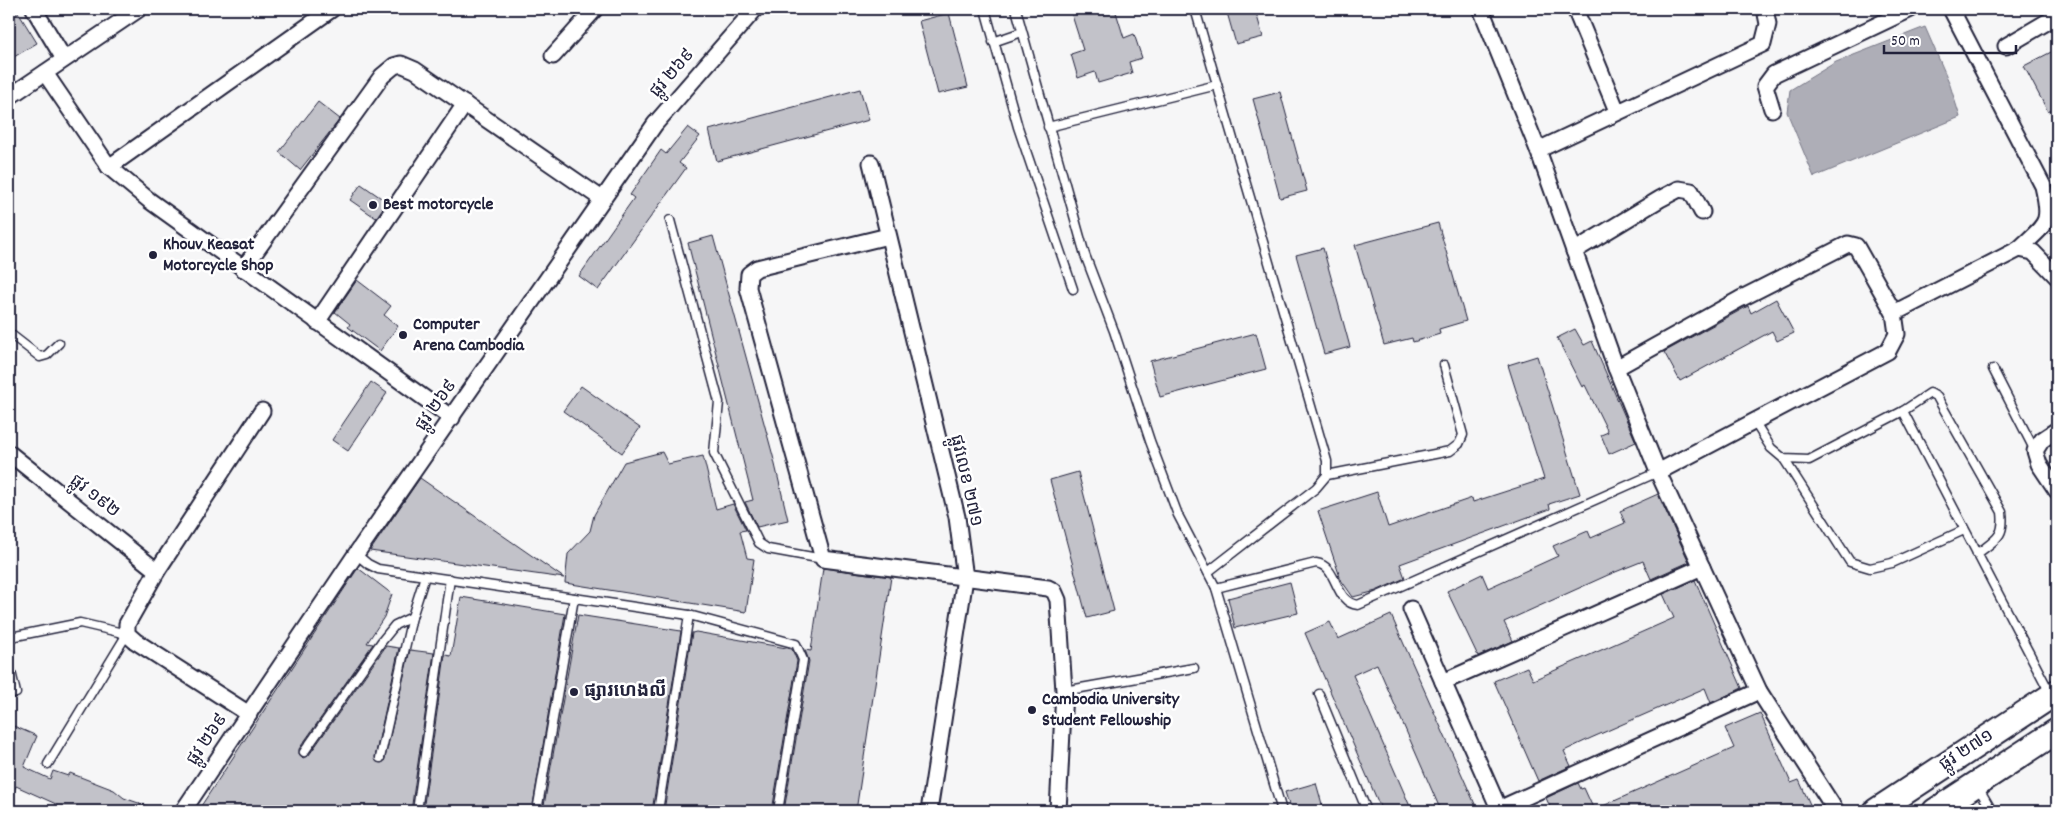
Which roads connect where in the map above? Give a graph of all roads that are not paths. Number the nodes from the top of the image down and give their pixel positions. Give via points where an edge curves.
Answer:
1 (34, 9) edge
2 (139, 9) edge
3 (332, 9) edge
4 (596, 9) edge
5 (755, 9) edge
6 (985, 9) edge
7 (1016, 9) edge
8 (1195, 9) edge
9 (1481, 9) edge
10 (1575, 9) edge
11 (1765, 9) edge
12 (1911, 9) edge
13 (1951, 9) edge
14 (2057, 16) edge
15 (1022, 32) junction
16 (993, 42) junction
17 (2006, 46) dead end
18 (553, 56) dead end
19 (64, 59) junction
20 (45, 72) junction
21 (1217, 85) junction
22 (9, 96) edge
23 (465, 104) junction
24 (1772, 109) dead end
25 (1617, 111) junction
26 (1048, 127) junction
27 (1538, 150) junction
28 (871, 163) dead end
29 (109, 166) junction
30 (602, 199) junction
31 (1702, 212) dead end
32 (670, 220) dead end
33 (888, 236) junction
34 (2019, 249) junction
35 (1574, 251) junction
36 (243, 269) junction
37 (2057, 277) edge
38 (1073, 289) dead end
39 (1894, 313) junction
40 (317, 322) junction
41 (9, 333) edge
42 (59, 343) dead end
43 (1444, 365) dead end
44 (1616, 368) junction
45 (1993, 370) dead end
46 (262, 411) dead end
47 (1902, 411) junction
48 (452, 418) junction
49 (1754, 421) junction
50 (2057, 430) edge
51 (2035, 450) junction
52 (9, 453) edge
53 (1784, 459) junction
54 (1658, 472) junction
55 (1327, 475) junction
56 (2057, 492) edge
57 (1964, 530) junction
58 (356, 554) junction
59 (1977, 554) junction
60 (823, 559) junction
61 (1702, 567) junction
62 (157, 571) junction
63 (1208, 572) junction
64 (425, 576) junction
65 (965, 578) junction
66 (450, 579) junction
67 (1216, 588) junction
68 (574, 598) junction
69 (1411, 609) dead end
70 (689, 615) junction
71 (412, 617) junction
72 (127, 634) junction
73 (9, 640) edge
74 (9, 663) edge
75 (1194, 668) dead end
76 (1443, 682) junction
77 (1064, 691) junction
78 (1759, 691) junction
79 (16, 692) dead end
80 (2054, 693) edge
81 (1319, 694) dead end
82 (249, 714) junction
83 (2056, 736) edge
84 (304, 752) dead end
85 (380, 758) dead end
86 (48, 764) dead end
87 (1977, 784) junction
88 (1499, 810) edge
89 (183, 811) edge
90 (417, 811) edge
91 (538, 811) edge
92 (658, 811) edge
93 (778, 811) edge
94 (929, 811) edge
95 (1058, 811) edge
96 (1282, 811) edge
97 (1367, 811) edge
98 (1836, 811) edge
99 (1876, 811) edge
100 (1935, 811) edge
101 (1992, 811) edge

1 - 19 street
2 - 19 street
3 - 29 street
4 - 18 street
5 - 30 street, ផ្លូវ ២៦៩ via 655,124
6 - 16 lane
7 - 15 lane
8 - 21 lane
9 - 27 street
10 - 25 street
11 - 25 street via 1768,24 1763,44
12 - 24 street via 1774,74 1765,86
13 - 34 street via 2044,186 2049,210 2045,224
14 - 17 street
15 - 16 lane
15 - 26 lane
16 - 38 lane
19 - 20 street
20 - 22 street
20 - 29 street
21 - 26 lane
21 - 55 lane via 1327,460
23 - 30 street
23 - 36 street via 415,70 401,64 394,66 382,76
23 - 40 street
25 - 27 street
26 - 63 lane via 1085,255 1150,441 1178,516
27 - 35 street
28 - 33 street, ផ្លូវលេខ ២៧១
29 - 36 street via 150,201
30 - 48 street, ផ្លូវ ២៦៩
31 - 35 street via 1692,192 1680,189
32 - 60 lane via 719,402 714,453 759,543 768,549
33 - 60 street via 757,268 749,274 748,288
33 - 65 street, ផ្លូវលេខ ២៧១ via 957,517
34 - 37 street via 2033,252
34 - 39 street
35 - 44 street
36 - 40 street
39 - 44 street via 1856,246 1848,244
39 - 49 street via 1898,334 1888,350
40 - 48 street
41 - 42 lane via 40,357 47,355
43 - 55 lane via 1463,435 1459,444 1450,451
44 - 54 street
45 - 51 lane
46 - 62 street
47 - 53 lane via 1809,460
47 - 57 lane
47 - 59 lane via 1922,396 1930,393 1937,397 2002,512 2004,527 2001,535
48 - 58 street, ផ្លូវ ២៦៩
49 - 53 lane via 1771,448
49 - 54 street
50 - 51 street via 2042,440
51 - 56 street via 2039,464
52 - 62 street, ផ្លូវ ១៩២
53 - 57 lane via 1850,562 1870,568 1892,563
54 - 61 street
54 - 67 lane via 1358,605 1349,604 1342,598 1327,568 1316,563
55 - 63 lane via 1275,522
57 - 59 lane
58 - 64 lane via 378,569
58 - 82 street, ផ្លូវ ២៦៩
59 - 80 lane
60 - 65 street
61 - 76 street
61 - 78 street
62 - 72 street via 127,624
63 - 67 lane
64 - 66 lane
64 - 71 lane
65 - 77 street via 1054,591 1058,600
65 - 94 street, ផ្លូវលេខ ២៧១
66 - 68 lane
66 - 90 lane
67 - 96 lane
68 - 70 lane
68 - 91 lane
69 - 76 street
70 - 92 lane
70 - 93 lane via 796,644 800,651 802,660
71 - 84 lane via 395,626 382,641
71 - 85 lane
72 - 73 lane via 80,623
72 - 82 street
72 - 86 lane
74 - 79 lane
75 - 77 lane
76 - 88 street
77 - 95 street
78 - 88 street
78 - 98 street
80 - 99 main road, ផ្លូវ ២៧១
81 - 97 lane
82 - 89 street, ផ្លូវ ២៦៩
83 - 87 main road, ផ្លូវ ២៧១
87 - 100 main road, ផ្លូវ ២៧១
87 - 101 lane

